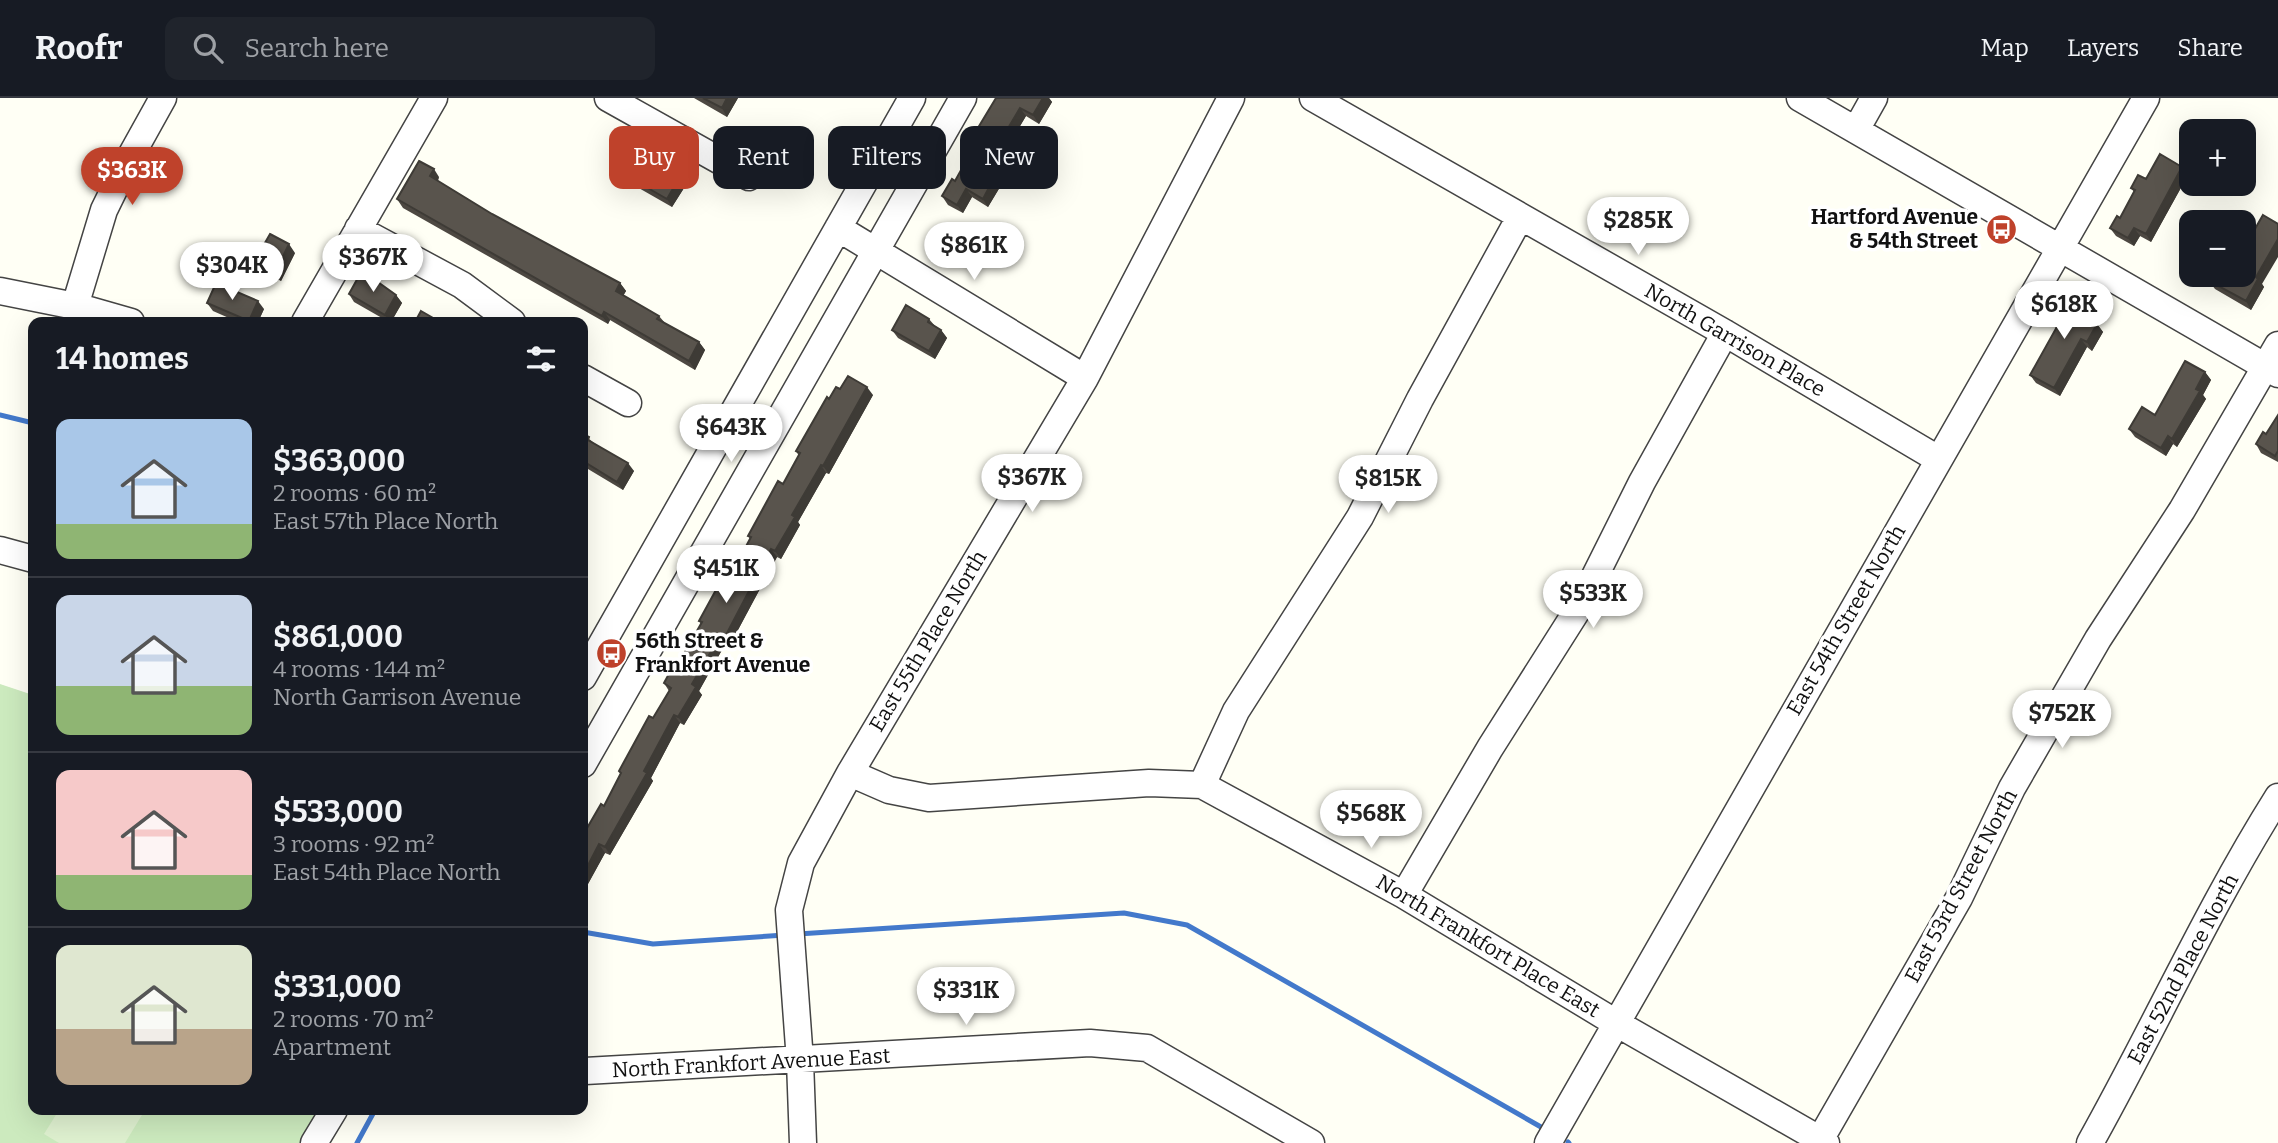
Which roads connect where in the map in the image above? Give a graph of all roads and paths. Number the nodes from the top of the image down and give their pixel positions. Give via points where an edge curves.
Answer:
1 (163, 98) edge
2 (434, 98) edge
3 (608, 98) edge
4 (912, 98) edge
5 (963, 98) edge
6 (1231, 98) edge
7 (1313, 98) edge
8 (1800, 98) edge
9 (1874, 98) edge
10 (2146, 98) edge
11 (1856, 130) junction
12 (713, 157) edge
13 (1520, 217) junction
14 (838, 228) junction
15 (358, 229) junction
16 (2059, 247) junction
17 (876, 250) junction
18 (0, 291) edge
19 (75, 306) junction
20 (114, 317) edge
21 (308, 317) edge
22 (505, 317) edge
23 (1726, 333) junction
24 (2274, 362) edge
25 (1085, 378) junction
26 (588, 381) edge
27 (628, 403) dead end
28 (1938, 459) junction
29 (0, 550) edge
30 (28, 558) edge
31 (588, 668) edge
32 (588, 755) edge
33 (850, 773) junction
34 (1202, 785) junction
35 (2278, 797) edge
36 (1404, 895) junction
37 (1616, 1023) junction
38 (800, 1061) junction
39 (588, 1071) edge
40 (331, 1115) edge
41 (1823, 1142) edge
42 (314, 1143) edge
43 (803, 1143) edge
44 (1311, 1143) edge
45 (1548, 1143) edge
46 (2090, 1143) edge

1 - 19 street via 104,209
2 - 15 street
3 - 12 street
4 - 14 street
5 - 17 street
6 - 25 street, East 55th Place North
7 - 13 street, North Garrison Place
8 - 11 street
9 - 11 street
10 - 16 street, East 54th Street North
11 - 16 street
13 - 23 street, North Garrison Place
13 - 34 street via 1360,517 1236,711
14 - 17 street
14 - 31 street
15 - 21 street
15 - 22 street via 462,285
16 - 24 street
16 - 28 street, East 54th Street North
17 - 25 street
17 - 32 street
18 - 19 street
19 - 20 street
23 - 28 street, North Garrison Place
23 - 36 street via 1642,482 1580,607
24 - 41 street, East 53rd Street North via 2098,639 2012,788 1959,898
25 - 33 street, East 55th Place North
26 - 27 street
28 - 37 street, East 54th Street North
29 - 30 street
33 - 34 street, North Frankfort Place East via 889,790 929,798 1149,783
33 - 38 street, East 55th Place North via 801,863 789,910
34 - 36 street, North Frankfort Place East
35 - 46 street, East 52nd Place North
36 - 37 street, North Frankfort Place East
37 - 41 street, North Frankfort Place East
37 - 45 street, East 54th Street North
38 - 39 street, North Frankfort Avenue East
38 - 43 street, East 55th Place North
38 - 44 street, North Frankfort Avenue East via 1090,1043 1147,1048
40 - 42 street

